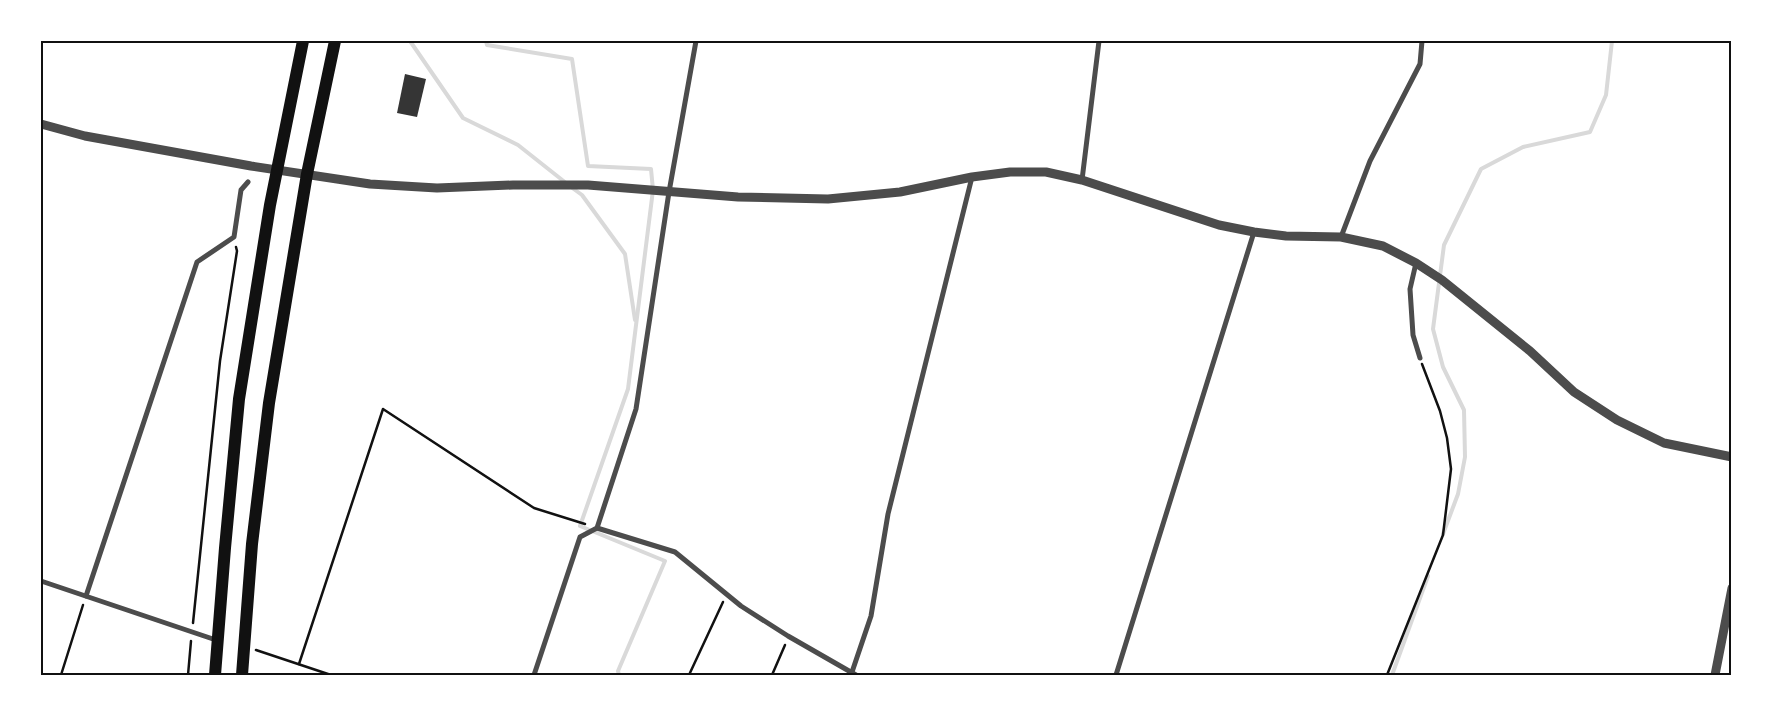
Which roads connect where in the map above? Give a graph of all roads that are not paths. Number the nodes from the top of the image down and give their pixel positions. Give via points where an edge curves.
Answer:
1 (303, 41) edge
2 (335, 41) edge
3 (696, 41) edge
4 (1099, 41) edge
5 (1422, 41) edge
6 (41, 124) edge
7 (276, 170) junction
8 (307, 174) junction
9 (972, 177) junction
10 (1082, 180) junction
11 (248, 182) dead end
12 (669, 192) junction
13 (1254, 232) junction
14 (1341, 237) junction
15 (1416, 263) junction
16 (1420, 358) road end
17 (1732, 458) edge
18 (597, 528) junction
19 (41, 581) edge
20 (1732, 588) edge
21 (86, 596) junction
22 (218, 640) junction
23 (853, 674) edge
24 (215, 675) edge
25 (242, 675) edge
26 (534, 675) edge
27 (1116, 675) edge
28 (1716, 675) edge

1 - 7 highway
2 - 8 highway
3 - 12 street
4 - 10 street
5 - 14 street via 1420,64 1370,161
6 - 7 street via 85,136
7 - 8 street
7 - 22 highway via 238,400
8 - 12 street via 370,184 437,188 588,186
8 - 25 highway via 269,403 252,544
9 - 10 street via 1046,172
9 - 12 street via 900,192 828,199
9 - 23 street via 888,514 871,616
10 - 13 street via 1219,225
11 - 21 street via 241,190 234,237 197,262
12 - 18 street via 636,409
13 - 14 street
13 - 27 street
14 - 15 street via 1382,246
15 - 16 street via 1410,289 1413,335
15 - 17 street via 1530,351 1574,392 1617,420 1664,443
18 - 23 street via 676,552 741,606
18 - 26 street via 580,537
19 - 21 street
20 - 28 street
21 - 22 street
22 - 24 highway

